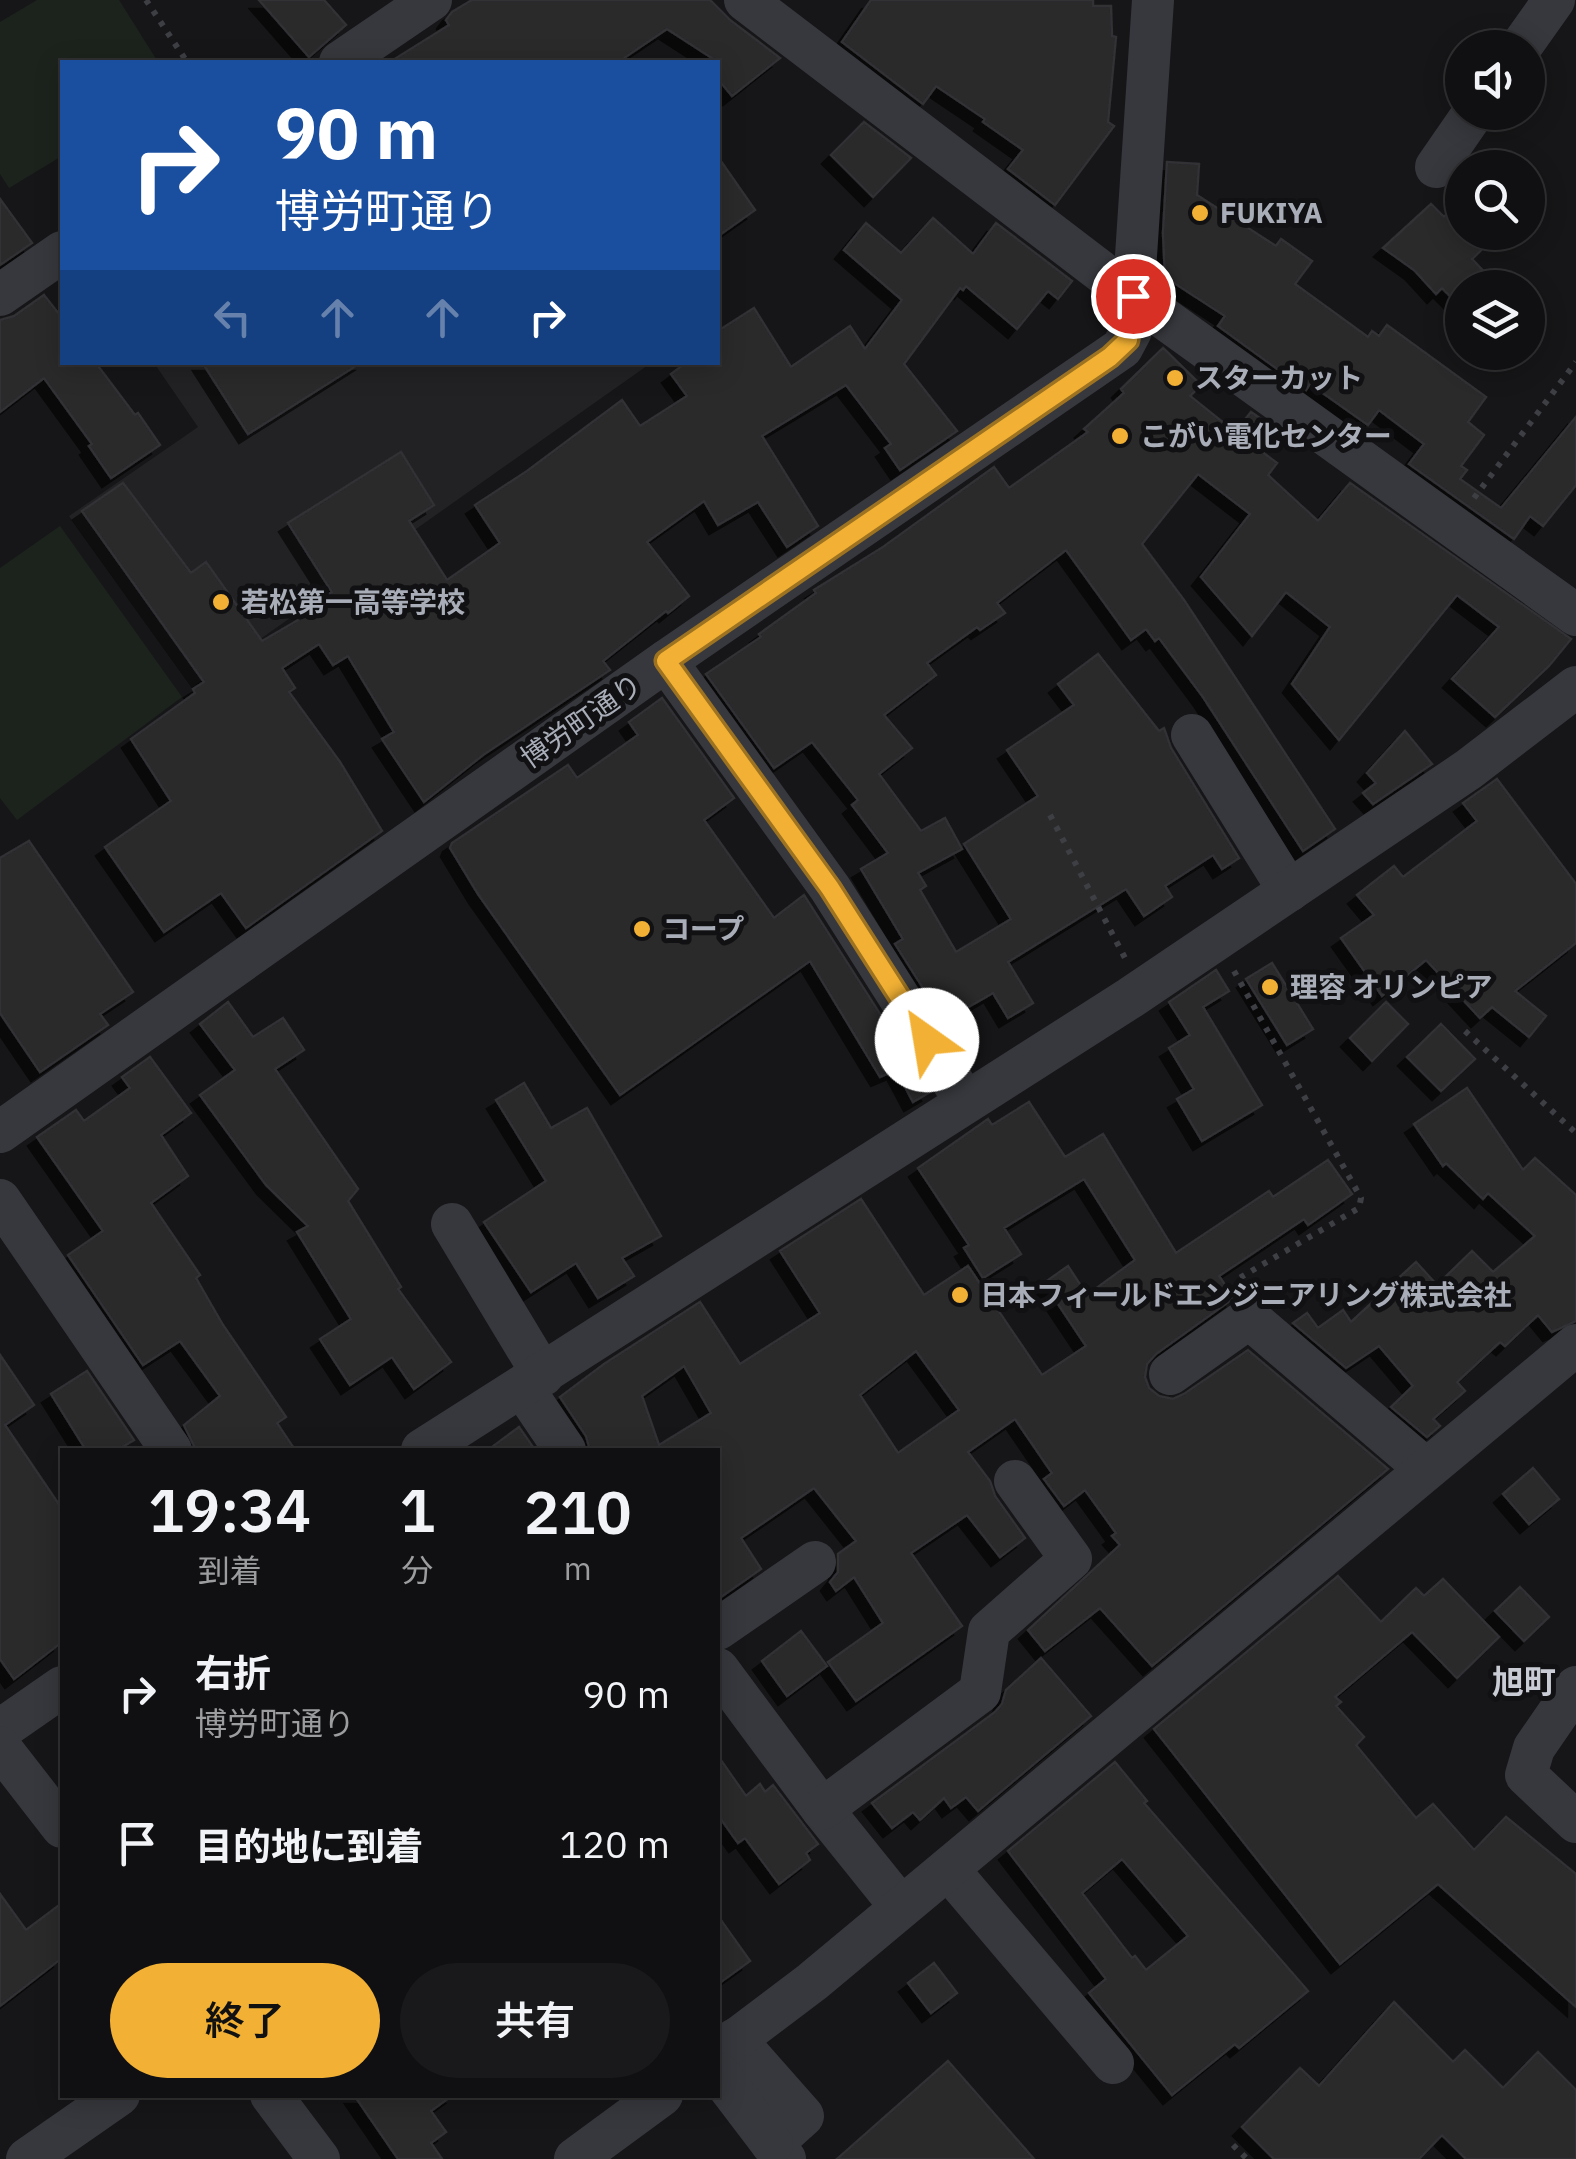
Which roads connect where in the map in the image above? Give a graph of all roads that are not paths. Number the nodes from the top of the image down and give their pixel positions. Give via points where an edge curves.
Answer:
1 (430, 0) edge
2 (745, 0) edge
3 (1154, 0) edge
4 (1554, 0) edge
5 (1533, 30) edge
6 (343, 60) edge
7 (1462, 130) edge
8 (1436, 167) dead end
9 (60, 253) edge
10 (0, 295) edge
11 (1133, 296) junction
12 (1576, 615) edge
13 (666, 661) junction
14 (1576, 687) edge
15 (1192, 735) dead end
16 (1289, 891) junction
17 (966, 1101) junction
18 (0, 1132) edge
19 (0, 1200) edge
20 (452, 1224) dead end
21 (1576, 1345) edge
22 (1170, 1374) dead end
23 (533, 1382) junction
24 (170, 1448) edge
25 (425, 1448) edge
26 (565, 1448) edge
27 (1426, 1469) junction
28 (1015, 1481) dead end
29 (815, 1562) dead end
30 (720, 1628) edge
31 (720, 1672) edge
32 (1576, 1687) edge
33 (60, 1688) edge
34 (0, 1730) edge
35 (0, 1747) edge
36 (822, 1809) junction
37 (1576, 1822) edge
38 (60, 1824) edge
39 (948, 1869) junction
40 (900, 1906) junction
41 (724, 2055) edge
42 (1113, 2063) dead end
43 (115, 2098) edge
44 (273, 2098) edge
45 (658, 2098) edge
46 (778, 2151) edge
47 (26, 2159) edge
48 (319, 2159) edge
49 (575, 2159) edge

1 - 6 street
2 - 11 street
3 - 11 street, 博労町通り
4 - 5 street
7 - 8 street
9 - 10 street
11 - 12 street
11 - 13 street, 博労町通り via 1128,340 1110,357
13 - 17 street via 830,888
13 - 18 street, 博労町通り
14 - 16 street
15 - 16 street
16 - 17 street
17 - 23 street
19 - 24 street
20 - 23 street
21 - 27 street
22 - 27 street via 1249,1318
23 - 25 street
23 - 26 street
27 - 39 street
28 - 36 street via 1071,1558 989,1631 980,1692
29 - 30 street
31 - 36 street
32 - 37 street via 1534,1748 1526,1775
33 - 34 street
35 - 38 street
36 - 40 street
39 - 40 street
39 - 42 street
40 - 41 street
41 - 46 street via 802,2116
43 - 47 street
44 - 48 street
45 - 49 street

